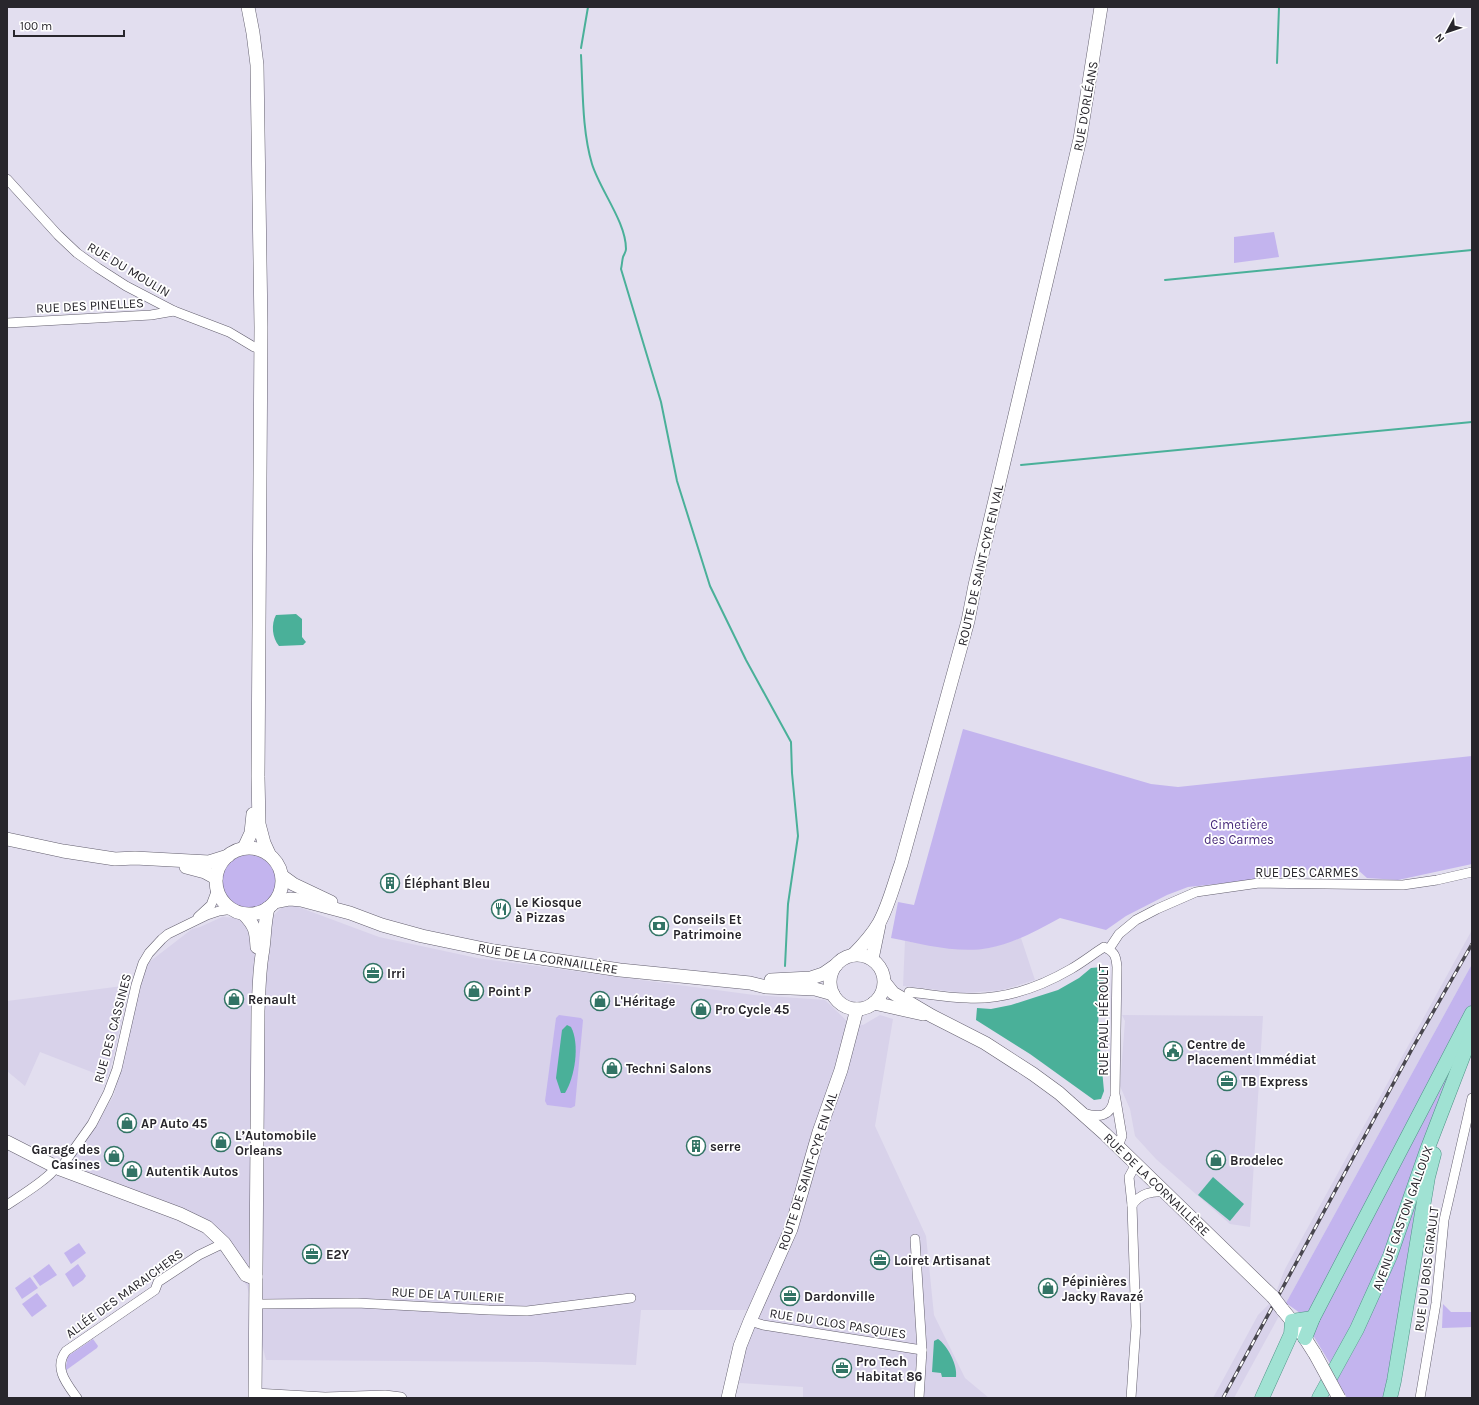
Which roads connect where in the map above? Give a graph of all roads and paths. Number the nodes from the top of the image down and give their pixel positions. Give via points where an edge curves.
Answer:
1 (248, 7) edge
2 (1101, 7) edge
3 (7, 179) edge
4 (1065, 205) joint
5 (174, 311) junction
6 (7, 323) edge
7 (261, 349) junction
8 (258, 777) junction
9 (7, 839) edge
10 (244, 848) junction
11 (269, 854) junction
12 (228, 856) junction
13 (119, 859) junction
14 (1472, 872) edge
15 (282, 876) junction
16 (217, 884) junction
17 (272, 905) junction
18 (238, 911) junction
19 (350, 913) junction
20 (879, 922) junction
21 (259, 923) junction
22 (186, 926) junction
23 (1109, 949) junction
24 (853, 955) junction
25 (872, 959) junction
26 (836, 965) junction
27 (750, 983) junction
28 (884, 983) junction
29 (909, 992) dead end
30 (833, 994) junction
31 (874, 1003) junction
32 (857, 1009) junction
33 (1472, 1013) edge
34 (932, 1016) junction
35 (1472, 1034) edge
36 (1115, 1094) junction
37 (1472, 1098) edge
38 (1444, 1105) junction
39 (1082, 1112) junction
40 (7, 1142) edge
41 (1118, 1146) junction
42 (1136, 1164) junction
43 (58, 1168) junction
44 (1166, 1192) junction
45 (1132, 1205) junction
46 (7, 1206) edge
47 (915, 1239) dead end
48 (224, 1243) junction
49 (256, 1277) junction
50 (631, 1298) dead end
51 (263, 1304) dead end
52 (1313, 1318) junction
53 (750, 1321) junction
54 (1292, 1321) junction
55 (1310, 1346) junction
56 (1285, 1349) junction
57 (922, 1350) junction
58 (255, 1396) edge
59 (77, 1398) edge
60 (402, 1398) edge
61 (728, 1398) edge
62 (919, 1398) edge
63 (1131, 1398) edge
64 (1262, 1398) edge
65 (1319, 1398) edge
66 (1339, 1398) edge
67 (1390, 1398) edge
68 (1420, 1398) edge

1 - 7 main road via 257,65
2 - 4 main road, RUE D'ORLÉANS via 1080,139
3 - 5 street, RUE DU MOULIN via 77,253 126,286
4 - 20 main road, ROUTE DE SAINT-CYR EN VAL via 968,621 901,864
5 - 6 street, RUE DES PINELLES via 151,315
5 - 7 street, RUE DU MOULIN via 229,332
7 - 8 main road
8 - 10 main road via 251,833
8 - 11 main road via 259,824
9 - 13 main road
10 - 11 main road via 261,850
10 - 12 main road
11 - 15 main road via 275,860
12 - 13 main road via 209,862
12 - 16 main road via 218,870
13 - 16 main road via 201,870 210,873
14 - 23 street, RUE DES CARMES via 1403,885 1259,883 1196,892 1136,920 1119,934
15 - 17 main road via 280,894
15 - 19 main road, RUE DE LA CORNAILLÈRE
16 - 18 main road via 221,898
16 - 22 street, RUE DES CASSINES via 211,905
17 - 18 main road via 252,914
17 - 19 main road, RUE DE LA CORNAILLÈRE via 290,899 301,900
17 - 21 main road
18 - 21 main road
18 - 22 street, RUE DES CASSINES via 216,912
19 - 27 main road, RUE DE LA CORNAILLÈRE via 422,936 494,951 620,970
20 - 24 main road, ROUTE DE SAINT-CYR EN VAL
20 - 25 main road, ROUTE DE SAINT-CYR EN VAL
21 - 49 main road via 262,955 258,1017
22 - 43 street, RUE DES CASSINES via 162,939 148,953 136,985 117,1069 108,1093 92,1124
23 - 29 street via 1104,947 1071,969 1045,982 996,997 967,998
23 - 36 street, RUE PAUL HÉROULT via 1116,958 1117,967
24 - 25 main road
24 - 26 main road
25 - 28 main road via 883,974
26 - 27 main road, RUE DE LA CORNAILLÈRE via 811,978
26 - 30 main road via 830,979
27 - 30 main road, RUE DE LA CORNAILLÈRE via 766,987 815,989
28 - 31 main road via 880,998
28 - 34 main road, RUE DE LA CORNAILLÈRE via 893,992
30 - 32 main road via 843,1005
31 - 32 main road via 866,1008
31 - 34 main road, RUE DE LA CORNAILLÈRE
32 - 53 main road, ROUTE DE SAINT-CYR EN VAL via 841,1070 819,1132 790,1229
33 - 52 main road
34 - 39 main road, RUE DE LA CORNAILLÈRE via 985,1043 1033,1074
35 - 38 main road, AVENUE GASTON GALLOUX
36 - 39 street, RUE PAUL HÉROULT via 1112,1108 1108,1113 1092,1115
36 - 41 street, RUE PAUL HÉROULT via 1122,1136
37 - 68 street, RUE DU BOIS GIRAULT via 1444,1220 1436,1303
38 - 65 main road, AVENUE GASTON GALLOUX via 1387,1263 1357,1329
38 - 67 main road via 1428,1177
39 - 41 main road, RUE DE LA CORNAILLÈRE
40 - 43 main road
41 - 42 main road, RUE DE LA CORNAILLÈRE
42 - 44 main road, RUE DE LA CORNAILLÈRE
42 - 45 street via 1129,1177
43 - 46 street, RUE DES CASSINES
43 - 48 main road via 180,1214 215,1233
44 - 45 street via 1147,1193
44 - 54 main road, RUE DE LA CORNAILLÈRE, bridge via 1273,1297
45 - 63 street via 1136,1326
47 - 57 street, RUE DU CLOS PASQUIES
48 - 49 main road via 246,1275
48 - 59 street, ALLÉE DES MARAICHERS via 199,1255 158,1282 155,1290 63,1354 60,1370
49 - 58 main road
50 - 51 street, RUE DE LA TUILERIE via 527,1311 357,1303
52 - 54 main road
52 - 55 main road
53 - 57 street, RUE DU CLOS PASQUIES
53 - 61 main road, ROUTE DE SAINT-CYR EN VAL via 740,1346
54 - 55 main road, RUE DE LA CORNAILLÈRE
54 - 56 main road via 1291,1334
55 - 56 main road via 1294,1343
55 - 66 main road, RUE DE LA CORNAILLÈRE, bridge
56 - 64 main road
57 - 62 street, RUE DU CLOS PASQUIES
58 - 60 street via 385,1395

